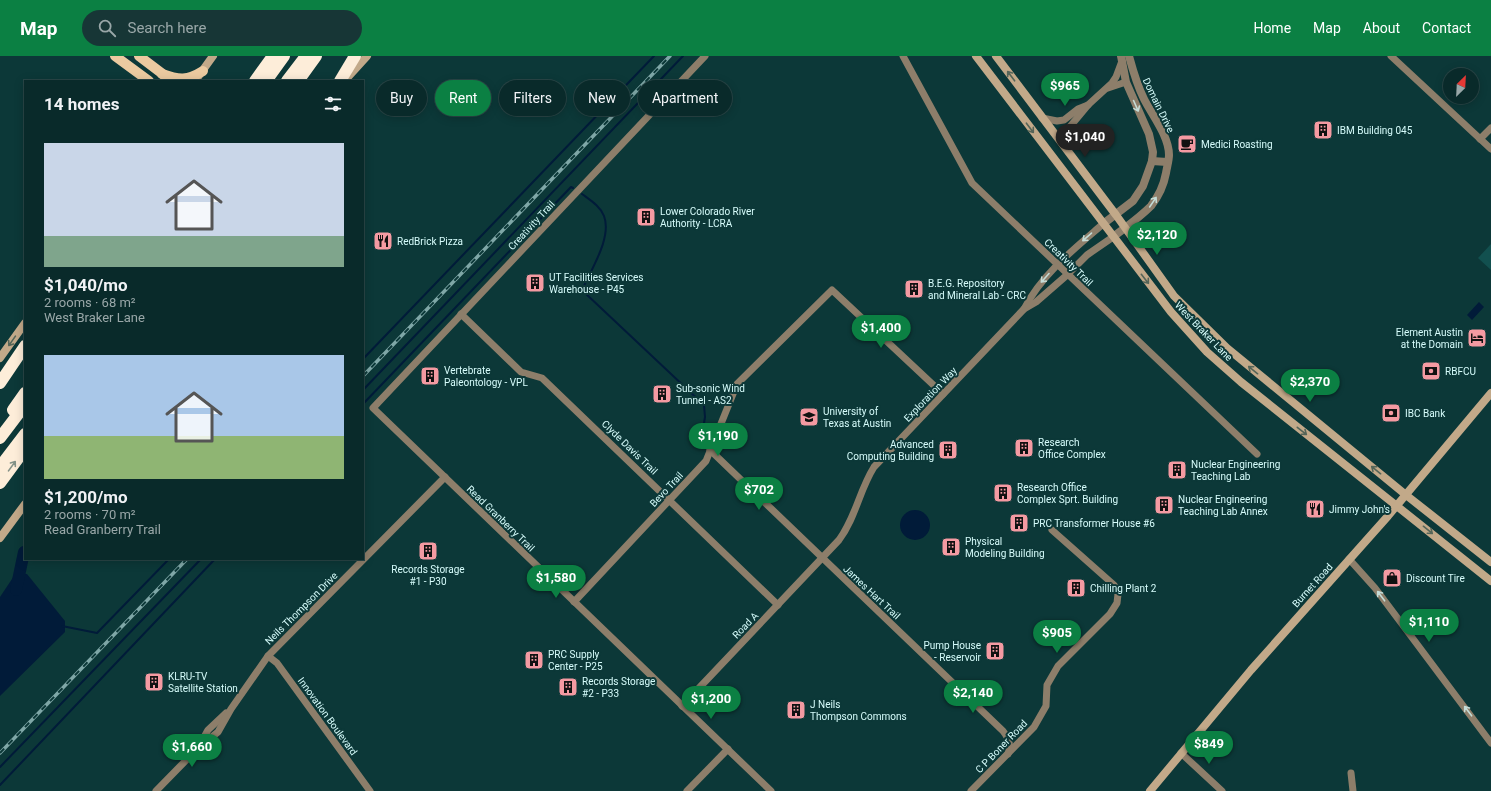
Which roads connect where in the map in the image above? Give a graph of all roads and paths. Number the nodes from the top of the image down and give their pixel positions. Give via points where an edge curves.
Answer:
1 (115, 56) edge
2 (139, 56) edge
3 (213, 56) edge
4 (273, 56) edge
5 (284, 56) edge
6 (306, 56) edge
7 (316, 56) edge
8 (355, 56) edge
9 (367, 56) edge
10 (705, 56) edge
11 (903, 56) edge
12 (976, 56) edge
13 (996, 56) edge
14 (1391, 56) edge
15 (1127, 58) edge
16 (202, 71) junction
17 (162, 74) junction
18 (1135, 79) junction
19 (148, 80) edge
20 (171, 80) edge
21 (196, 80) edge
22 (256, 80) edge
23 (267, 80) edge
24 (288, 80) edge
25 (299, 80) edge
26 (341, 80) edge
27 (344, 80) edge
28 (1126, 82) junction
29 (1106, 88) junction
30 (1088, 105) junction
31 (1042, 118) junction
32 (1491, 128) edge
33 (1480, 139) junction
34 (1063, 145) junction
35 (1490, 146) edge
36 (1152, 161) junction
37 (1167, 162) junction
38 (1116, 215) junction
39 (1103, 224) junction
40 (1124, 228) junction
41 (1113, 237) junction
42 (1057, 265) junction
43 (1067, 275) junction
44 (1024, 309) junction
45 (461, 314) junction
46 (24, 324) edge
47 (24, 347) edge
48 (0, 358) edge
49 (24, 361) edge
50 (0, 383) edge
51 (0, 392) edge
52 (1491, 393) edge
53 (24, 394) edge
54 (943, 394) junction
55 (24, 406) edge
56 (373, 408) joint
57 (0, 427) edge
58 (24, 435) edge
59 (0, 438) edge
60 (24, 450) edge
61 (710, 450) junction
62 (1257, 454) dead end
63 (0, 467) edge
64 (445, 478) junction
65 (0, 483) edge
66 (1406, 495) junction
67 (670, 500) junction
68 (24, 505) edge
69 (1397, 505) junction
70 (1052, 530) dead end
71 (0, 538) edge
72 (364, 559) edge
73 (822, 559) junction
74 (1349, 559) junction
75 (363, 560) edge
76 (1491, 562) edge
77 (1491, 581) edge
78 (574, 602) junction
79 (778, 605) junction
80 (268, 656) junction
81 (682, 706) junction
82 (1491, 743) edge
83 (728, 749) junction
84 (1181, 753) junction
85 (1008, 754) junction
86 (1351, 773) dead end
87 (156, 791) edge
88 (370, 791) edge
89 (687, 791) edge
90 (771, 791) edge
91 (971, 791) edge
92 (1150, 791) edge
93 (1222, 791) edge
94 (1353, 791) edge

1 - 19 main road
2 - 17 main road
3 - 16 main road
4 - 22 highway
5 - 23 highway
6 - 24 highway
7 - 25 highway
8 - 26 highway
9 - 27 main road
10 - 45 street, Creativity Trail
11 - 42 street, Creativity Trail via 972,183
12 -> 39 main road, West Braker Lane
31 -> 13 main road, West Braker Lane
14 - 33 street
15 - 18 street, Domain Drive
15 - 28 street, Domain Drive
15 - 29 street
16 - 17 main road via 180,79
16 - 21 main road
17 - 20 main road
18 - 28 street
18 - 37 street, Domain Drive via 1164,137 1169,154
28 - 29 street
28 -> 36 street, Domain Drive via 1149,134
29 - 30 street
30 - 31 street via 1062,120
30 - 34 street via 1068,129
31 - 34 main road, West Braker Lane
32 - 33 street
33 - 35 street
34 - 38 main road, West Braker Lane
36 - 37 street
36 - 38 street, Domain Drive via 1143,186 1133,201
40 -> 37 street, Domain Drive via 1138,219 1152,204 1163,184
38 - 39 street, Domain Drive
38 - 40 main road, West Braker Lane
39 - 41 main road, West Braker Lane
39 -> 42 street, Exploration Way
40 - 41 street, Domain Drive
66 -> 40 main road, West Braker Lane via 1216,337 1174,296
41 - 43 street, Exploration Way via 1087,255
41 -> 69 main road, West Braker Lane via 1171,312 1207,352 1241,382
42 - 43 street, Creativity Trail
42 -> 44 street, Exploration Way via 1030,297
43 - 44 street, Exploration Way
43 - 62 street, Creativity Trail
44 - 54 street, Exploration Way
45 - 56 street, Creativity Trail
45 - 67 street, Clyde Davis Trail via 521,372 542,378
46 -> 48 main road
47 - 50 highway
49 - 51 highway
52 - 66 main road, Burnet Road
53 - 57 highway
54 - 61 street, Bevo Trail via 832,290 737,384
54 - 73 street, Exploration Way via 874,467 861,492 848,528
55 - 59 highway
56 - 64 street, Read Granberry Trail
58 - 63 highway
65 -> 60 highway
61 - 67 street, Bevo Trail via 706,461
61 - 73 street, James Hart Trail
64 - 72 street, Neils Thompson Drive
64 - 78 street, Read Granberry Trail
66 - 69 main road, Burnet Road
66 - 76 main road, West Braker Lane
67 - 78 street, Bevo Trail
67 - 79 street, Clyde Davis Trail
68 - 71 main road
69 - 74 main road, Burnet Road
69 -> 77 main road, West Braker Lane
70 - 85 street, C P Boner Road via 1114,585 1118,594 1117,603 1110,614 1058,666 1047,685 1046,706 1034,727
73 - 79 street, Road A
73 - 85 street, James Hart Trail via 1003,731 1009,738
82 -> 74 street via 1375,588
74 - 84 main road, Burnet Road
75 - 80 street, Neils Thompson Drive
78 - 81 street, Read Granberry Trail
79 - 81 street, Road A
80 - 87 street, Neils Thompson Drive via 230,709 211,726 197,749
80 - 88 street, Innovation Boulevard via 277,663
81 - 83 street, Read Granberry Trail
83 - 89 street
83 - 90 street, Read Granberry Trail
84 - 92 main road, Burnet Road
84 - 93 street
85 - 91 street, C P Boner Road
86 - 94 street

